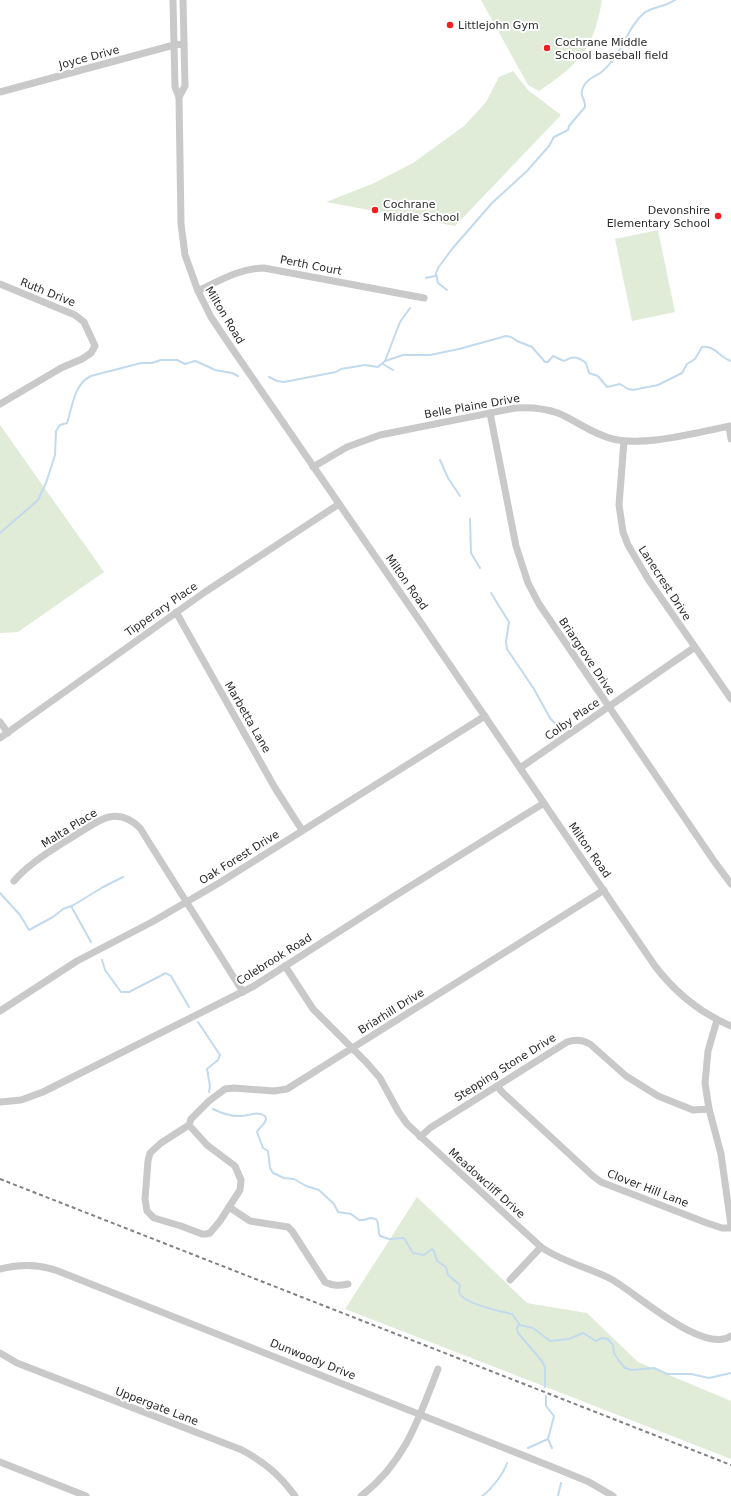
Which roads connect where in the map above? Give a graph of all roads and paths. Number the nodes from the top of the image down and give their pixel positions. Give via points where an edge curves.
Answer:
1 (173, 0) edge
2 (184, 0) edge
3 (184, 44) junction
4 (174, 45) junction
5 (0, 92) edge
6 (179, 97) junction
7 (0, 284) edge
8 (198, 291) junction
9 (424, 298) dead end
10 (0, 404) edge
11 (490, 413) junction
12 (730, 427) edge
13 (731, 439) edge
14 (624, 441) junction
15 (313, 467) junction
16 (339, 504) junction
17 (176, 612) junction
18 (695, 647) junction
19 (731, 699) edge
20 (609, 707) junction
21 (485, 716) junction
22 (0, 722) edge
23 (8, 732) junction
24 (0, 738) edge
25 (520, 768) junction
26 (544, 803) junction
27 (302, 830) junction
28 (14, 881) dead end
29 (731, 884) edge
30 (604, 890) junction
31 (186, 903) junction
32 (285, 966) junction
33 (243, 992) junction
34 (0, 1011) edge
35 (717, 1020) junction
36 (731, 1026) edge
37 (353, 1048) junction
38 (497, 1086) junction
39 (0, 1102) edge
40 (709, 1109) junction
41 (189, 1125) junction
42 (420, 1137) junction
43 (229, 1207) junction
44 (731, 1226) edge
45 (541, 1247) junction
46 (0, 1269) edge
47 (510, 1280) dead end
48 (348, 1284) dead end
49 (731, 1336) edge
50 (0, 1353) edge
51 (438, 1369) dead end
52 (420, 1415) junction
53 (0, 1462) edge
54 (77, 1494) edge
55 (86, 1496) edge
56 (295, 1496) edge
57 (361, 1496) edge
58 (613, 1496) edge

1 - 4 street, Milton Road
2 - 3 street, Milton Road
3 - 4 street, Joyce Drive
3 - 6 street, Milton Road via 185,86
4 - 5 street, Joyce Drive
4 - 6 street, Milton Road via 175,87
6 - 8 street, Milton Road via 181,224 185,255
7 - 10 street, Ruth Drive via 76,315 84,322 95,346 91,353 82,359 61,368
8 - 9 street, Perth Court via 240,271 264,268
8 - 15 street, Milton Road via 211,318
11 - 14 street, Belle Plaine Drive via 525,407 550,411 592,432
11 - 15 street, Belle Plaine Drive via 380,435 347,446
11 - 20 street, Briargrove Drive via 516,546 528,583 552,624
12 - 13 street
12 - 14 street, Belle Plaine Drive via 654,440
14 - 18 street, Lanecrest Drive via 619,494 623,532 633,555
15 - 16 street, Milton Road
16 - 17 street, Tipperary Place
16 - 21 street, Milton Road
17 - 23 street, Tipperary Place
17 - 27 street, Marbetta Lane via 275,788
18 - 19 street, Lanecrest Drive
18 - 20 street, Colby Place
20 - 25 street, Colby Place
20 - 29 street, Briargrove Drive
21 - 25 street, Milton Road
21 - 27 street, Oak Forest Drive
22 - 23 street
23 - 24 street, Tipperary Place
25 - 26 street, Milton Road
26 - 30 street, Milton Road
26 - 32 street, Colebrook Road
27 - 31 street, Oak Forest Drive
28 - 31 street, Malta Place via 37,861 89,827 110,817 125,817 140,828
30 - 35 street, Milton Road via 655,966 671,985 692,1004
30 - 37 street, Briarhill Drive
31 - 33 street, Malta Place
31 - 34 street, Oak Forest Drive via 77,961
32 - 33 street, Colebrook Road
32 - 37 street, Meadowcliff Drive via 313,1009
33 - 39 street, Colebrook Road via 43,1092 21,1100
35 - 36 street, Milton Road
35 - 40 street via 705,1071
37 - 41 street, Briarhill Drive via 282,1090 225,1089 191,1118
37 - 42 street, Meadowcliff Drive via 380,1078 403,1118
38 - 40 street, Stepping Stone Drive via 567,1042 580,1040 590,1044 626,1076 658,1096 693,1110
38 - 42 street, Stepping Stone Drive
38 - 44 street, Clover Hill Lane via 601,1182 707,1223 722,1228
40 - 44 street via 721,1154
41 - 43 street, Briarhill Drive via 207,1145 238,1170 241,1186
41 - 43 street, Briarhill Drive via 150,1153 145,1199 147,1211 154,1218 206,1234 216,1226
42 - 45 street, Meadowcliff Drive
43 - 48 street via 250,1221 288,1227 325,1282 338,1286
45 - 47 street
45 - 49 street, Meadowcliff Drive via 617,1283 669,1321 715,1340
46 - 52 street, Dunwoody Drive via 36,1265 58,1271
50 - 56 street, Uppergate Lane via 17,1363 242,1450 264,1463 279,1476
51 - 52 street
52 - 57 street via 394,1464
52 - 58 street, Dunwoody Drive via 590,1482
53 - 54 street
54 - 55 street

